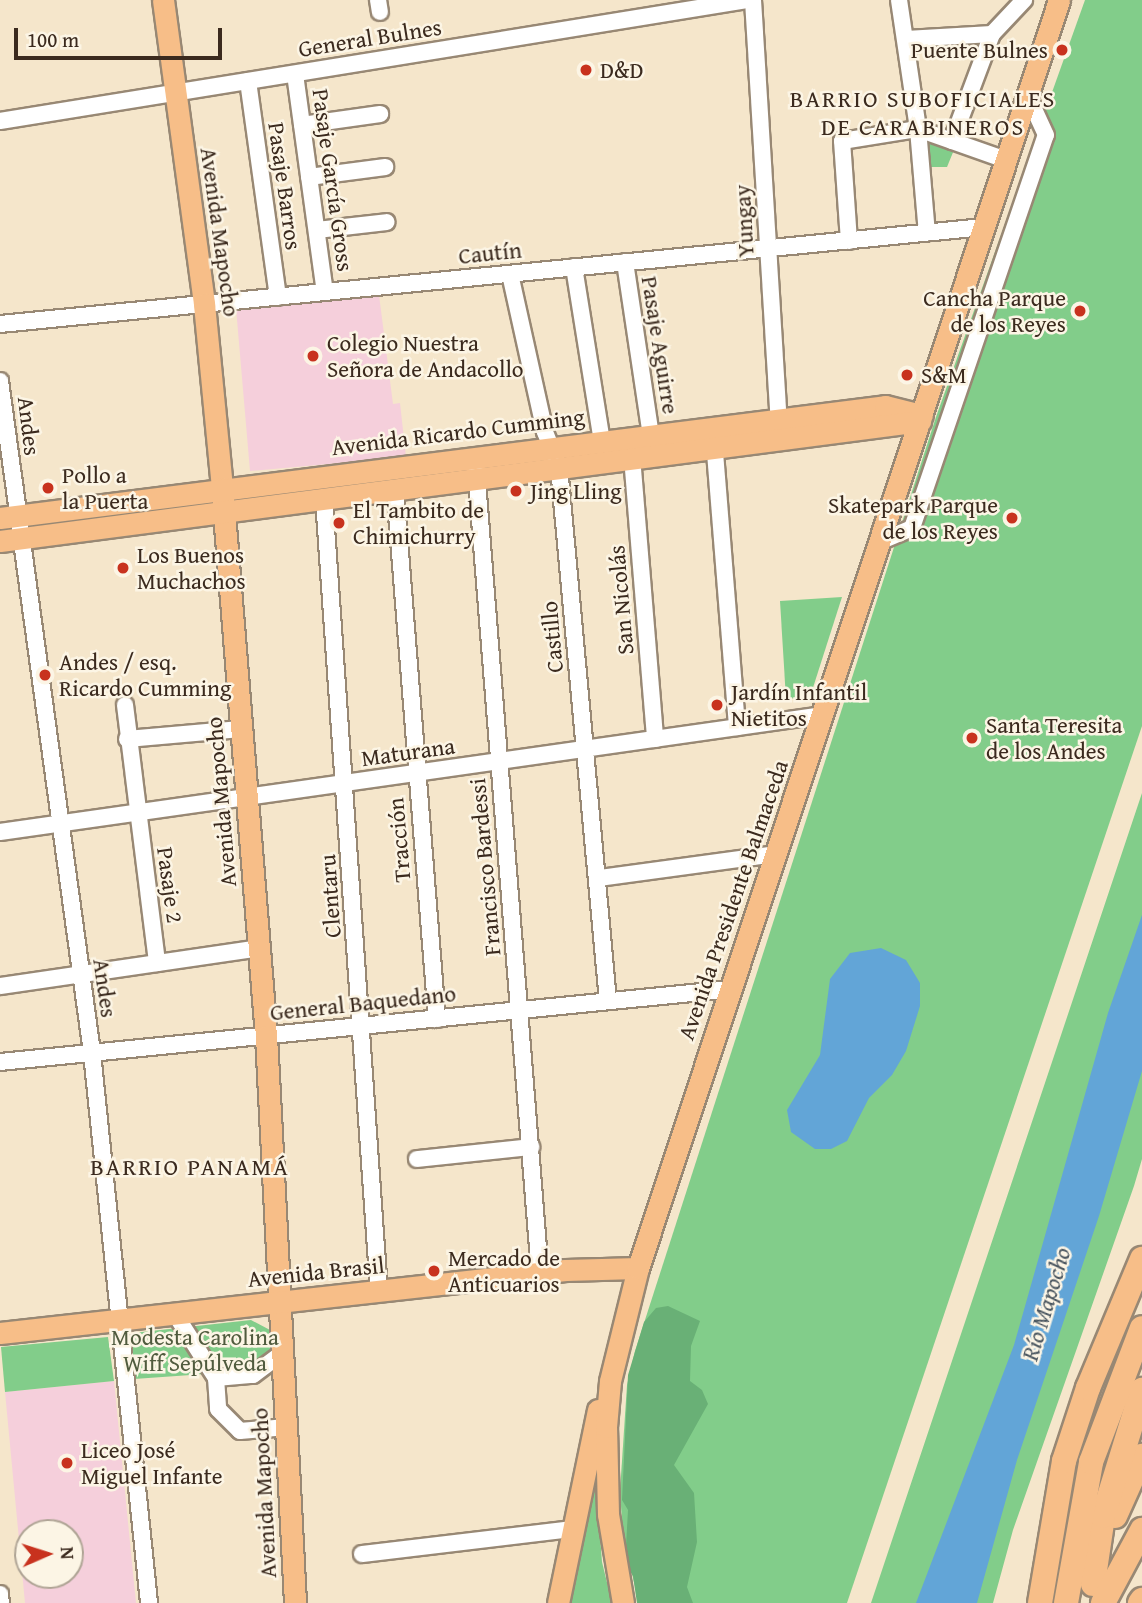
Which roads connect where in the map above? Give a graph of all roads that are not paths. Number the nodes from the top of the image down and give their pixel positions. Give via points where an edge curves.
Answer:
1 (163, 0) edge
2 (750, 0) edge
3 (899, 0) edge
4 (1024, 0) edge
5 (1059, 0) edge
6 (992, 34) junction
7 (906, 38) junction
8 (295, 74) junction
9 (248, 81) junction
10 (175, 93) junction
11 (1028, 96) junction
12 (380, 114) dead end
13 (0, 121) edge
14 (302, 125) junction
15 (918, 129) junction
16 (952, 141) junction
17 (1006, 160) junction
18 (385, 167) dead end
19 (309, 177) junction
20 (387, 222) dead end
21 (984, 227) junction
22 (317, 230) junction
23 (927, 233) junction
24 (849, 241) junction
25 (768, 248) junction
26 (625, 262) junction
27 (574, 268) junction
28 (510, 274) junction
29 (325, 292) junction
30 (278, 297) junction
31 (204, 304) junction
32 (0, 324) edge
33 (0, 381) edge
34 (921, 418) junction
35 (779, 429) junction
36 (651, 435) junction
37 (714, 437) junction
38 (602, 441) junction
39 (550, 447) junction
40 (475, 457) junction
41 (632, 457) junction
42 (559, 467) junction
43 (477, 479) junction
44 (222, 488) junction
45 (395, 489) junction
46 (324, 499) junction
47 (224, 511) junction
48 (9, 517) edge
49 (10, 539) edge
50 (879, 542) junction
51 (125, 705) dead end
52 (822, 715) junction
53 (737, 727) junction
54 (241, 729) junction
55 (127, 739) junction
56 (655, 739) junction
57 (586, 749) junction
58 (499, 761) junction
59 (416, 773) junction
60 (344, 784) junction
61 (247, 798) junction
62 (137, 813) junction
63 (60, 824) junction
64 (0, 832) edge
65 (776, 854) junction
66 (599, 878) junction
67 (259, 948) junction
68 (158, 963) junction
69 (80, 974) junction
70 (0, 986) edge
71 (731, 989) junction
72 (608, 1001) junction
73 (520, 1010) junction
74 (437, 1018) junction
75 (363, 1026) junction
76 (266, 1036) junction
77 (92, 1053) junction
78 (0, 1062) edge
79 (531, 1147) junction
80 (417, 1158) dead end
81 (1142, 1259) edge
82 (638, 1268) junction
83 (541, 1273) junction
84 (379, 1291) junction
85 (281, 1302) junction
86 (175, 1314) junction
87 (120, 1320) junction
88 (1142, 1328) edge
89 (0, 1333) edge
90 (284, 1352) junction
91 (216, 1378) junction
92 (610, 1381) junction
93 (1142, 1390) edge
94 (287, 1427) junction
95 (1142, 1456) edge
96 (572, 1529) junction
97 (1142, 1530) edge
98 (362, 1554) dead end
99 (0, 1594) edge
100 (1095, 1596) edge
101 (1, 1603) edge
102 (149, 1603) edge
103 (295, 1603) edge
104 (558, 1603) edge
105 (624, 1603) edge
106 (1040, 1603) edge
107 (1066, 1603) edge

1 - 10 main road, Avenida Mapocho
2 - 8 street, General Bulnes
2 - 25 street, Yungay
3 - 7 street
4 - 6 street
5 - 11 main road, Avenida Presidente Balmaceda
6 - 7 street
6 - 16 street
7 - 15 street
8 - 9 street, General Bulnes
8 - 14 street, Pasaje García Gross
9 - 10 street, General Bulnes
9 - 30 street, Pasaje Barros
10 - 13 street, General Bulnes
10 - 31 main road, Avenida Mapocho
11 - 17 main road, Avenida Presidente Balmaceda
11 - 50 street via 1046,135 912,528
12 - 14 street
14 - 19 street, Pasaje García Gross
15 - 16 street
15 - 23 street
15 - 24 street via 842,141
16 - 17 street
17 - 21 main road, Avenida Presidente Balmaceda
18 - 19 street
19 - 22 street, Pasaje García Gross
20 - 22 street
21 - 23 street, Cautín
21 - 34 main road, Avenida Presidente Balmaceda
22 - 29 street, Pasaje García Gross
23 - 24 street, Cautín
24 - 25 street, Cautín
25 - 26 street, Cautín
25 - 35 street, Yungay
26 - 27 street, Cautín
26 - 36 street, Pasaje Aguirre
27 - 28 street, Cautín
27 - 38 street
28 - 29 street, Cautín
28 - 39 street, Castillo
29 - 30 street, Cautín
30 - 31 street, Cautín
31 - 32 street, Cautín
31 - 44 main road, Avenida Mapocho
33 - 48 street, Andes
34 - 35 main road, Avenida Ricardo Cumming via 885,406
34 - 50 main road, Avenida Presidente Balmaceda
35 - 37 main road, Avenida Ricardo Cumming
36 - 37 main road, Avenida Ricardo Cumming
36 - 38 main road, Avenida Ricardo Cumming
37 - 41 main road, Avenida Ricardo Cumming
37 - 53 street
38 - 39 main road, Avenida Ricardo Cumming
39 - 40 main road, Avenida Ricardo Cumming
39 - 42 street, Castillo
40 - 43 street, Francisco Bardessi
40 - 44 main road, Avenida Ricardo Cumming
41 - 42 main road, Avenida Ricardo Cumming
41 - 56 street, San Nicolás
42 - 43 main road, Avenida Ricardo Cumming
42 - 57 street, Castillo
43 - 45 main road, Avenida Ricardo Cumming
43 - 58 street, Francisco Bardessi
44 - 47 main road, Avenida Mapocho
44 - 48 main road, Avenida Ricardo Cumming
45 - 46 main road, Avenida Ricardo Cumming
45 - 59 street, Tracción
46 - 47 main road, Avenida Ricardo Cumming
46 - 60 street, Clentaru
47 - 49 main road, Avenida Ricardo Cumming
47 - 54 main road, Avenida Mapocho
48 - 49 street, Andes
49 - 63 street, Andes via 45,657
50 - 52 main road, Avenida Presidente Balmaceda
51 - 55 street, Pasaje 2
52 - 53 street, Maturana
52 - 65 main road, Avenida Presidente Balmaceda
53 - 56 street, Maturana
54 - 55 street
54 - 61 main road, Avenida Mapocho
55 - 62 street, Pasaje 2
56 - 57 street, Maturana
57 - 58 street, Maturana
57 - 66 street, Castillo
58 - 59 street, Maturana
58 - 73 street, Francisco Bardessi
59 - 60 street, Maturana
59 - 74 street, Tracción
60 - 61 street, Maturana
60 - 75 street, Clentaru
61 - 62 street, Maturana
61 - 67 main road, Avenida Mapocho
62 - 63 street, Maturana
62 - 68 street, Pasaje 2
63 - 64 street, Maturana
63 - 69 street, Andes
65 - 66 street
65 - 71 main road, Avenida Presidente Balmaceda
66 - 72 street, Castillo
67 - 68 street
67 - 76 main road, Avenida Mapocho
68 - 69 street
69 - 70 street
69 - 77 street, Andes
71 - 72 street, General Baquedano
71 - 82 main road, Avenida Presidente Balmaceda
72 - 73 street, General Baquedano
73 - 74 street, General Baquedano
73 - 79 street, Francisco Bardessi
74 - 75 street, General Baquedano
75 - 76 street, General Baquedano
75 - 84 street, Clentaru
76 - 77 street, General Baquedano
76 - 85 main road, Avenida Mapocho
77 - 78 street, General Baquedano
77 - 87 street, Andes
79 - 80 street
79 - 83 street, Francisco Bardessi
81 - 106 highway via 1088,1388 1064,1461
82 - 83 main road, Avenida Brasil
82 - 92 main road, Avenida Presidente Balmaceda
83 - 84 main road, Avenida Brasil
84 - 85 main road, Avenida Brasil
85 - 86 main road, Avenida Brasil
85 - 90 main road, Avenida Mapocho
86 - 87 main road, Avenida Brasil
86 - 91 street
87 - 89 main road, Avenida Brasil
87 - 102 street, Andes
88 - 107 highway via 1091,1462
90 - 91 street via 253,1375
90 - 94 main road, Avenida Mapocho
91 - 94 street via 218,1409 240,1431
92 - 96 main road, Avenida Presidente Balmaceda via 593,1427
92 - 105 main road, Avenida Presidente Balmaceda via 606,1482
93 - 100 highway via 1103,1516
94 - 103 main road, Avenida Mapocho
95 - 100 highway via 1112,1524
96 - 98 street
96 - 104 main road, Avenida Presidente Balmaceda
97 - 100 highway
99 - 101 street

